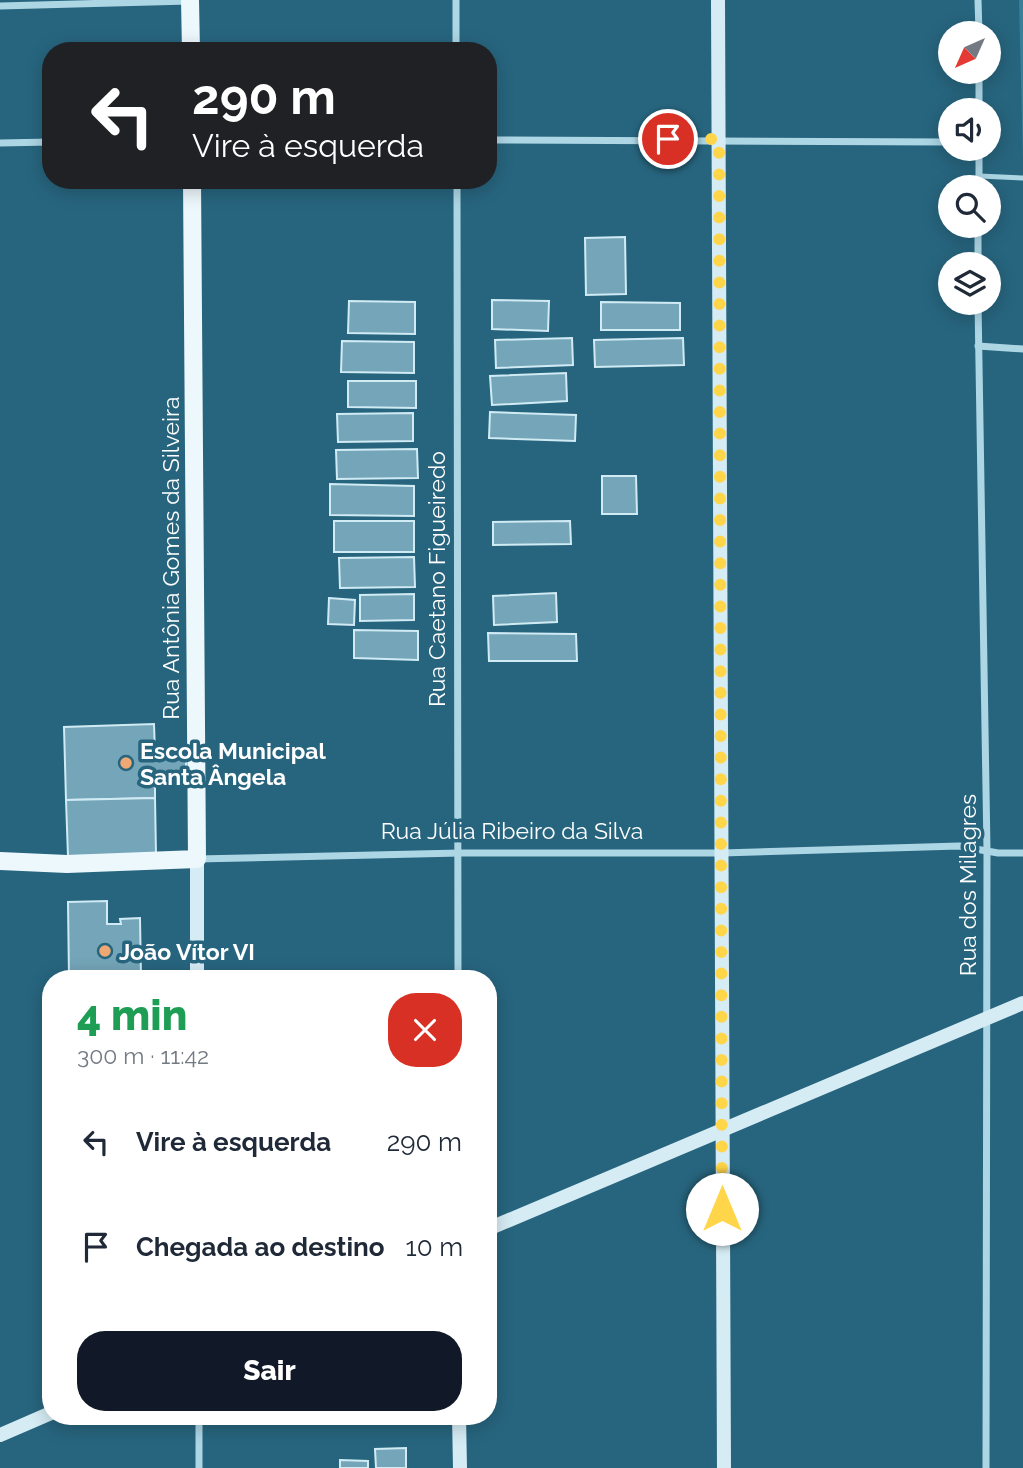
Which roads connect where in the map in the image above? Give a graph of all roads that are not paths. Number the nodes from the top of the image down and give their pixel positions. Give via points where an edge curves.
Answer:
1 (190, 0) edge
2 (456, 0) edge
3 (718, 0) edge
4 (978, 0) edge
5 (0, 6) edge
6 (979, 21) edge
7 (191, 42) edge
8 (456, 42) edge
9 (719, 139) junction
10 (497, 140) edge
11 (42, 142) edge
12 (938, 142) edge
13 (0, 143) edge
14 (1001, 177) edge
15 (1023, 178) edge
16 (192, 189) edge
17 (457, 189) edge
18 (978, 315) edge
19 (978, 346) junction
20 (1023, 349) edge
21 (987, 850) junction
22 (460, 853) junction
23 (722, 853) junction
24 (1023, 853) edge
25 (197, 859) junction
26 (0, 861) edge
27 (197, 970) edge
28 (458, 970) edge
29 (1023, 1003) edge
30 (986, 1019) junction
31 (722, 1132) junction
32 (497, 1225) edge
33 (42, 1417) edge
34 (199, 1425) edge
35 (459, 1425) edge
36 (0, 1435) edge
37 (198, 1468) edge
38 (460, 1468) edge
39 (724, 1468) edge
40 (986, 1468) edge

1 - 5 street
1 - 7 main road
2 - 8 street
3 - 9 street
4 - 6 street
9 - 10 street
9 - 12 street
9 - 23 street
11 - 13 street
14 - 15 lane
16 - 25 main road, Rua Antônia Gomes da Silveira
17 - 22 street, Rua Caetano Figueiredo
18 - 19 street, Rua dos Milagres
19 - 20 street
19 - 21 street, Rua dos Milagres
21 - 23 street, Rua Júlia Ribeiro da Silva via 959,846
21 - 24 street, Rua Júlia Ribeiro da Silva
21 - 30 street, Rua dos Milagres
22 - 23 street, Rua Júlia Ribeiro da Silva
22 - 25 street, Rua Júlia Ribeiro da Silva
22 - 28 street, Rua Caetano Figueiredo
23 - 31 street
25 - 26 main road, Rua Júlia Ribeiro da Silva via 67,864
25 - 27 street, Rua Antônia Gomes da Silveira
29 - 30 street
30 - 31 street
30 - 40 street, Rua dos Milagres
31 - 32 street
31 - 39 street
33 - 36 street
34 - 37 street
35 - 38 street

